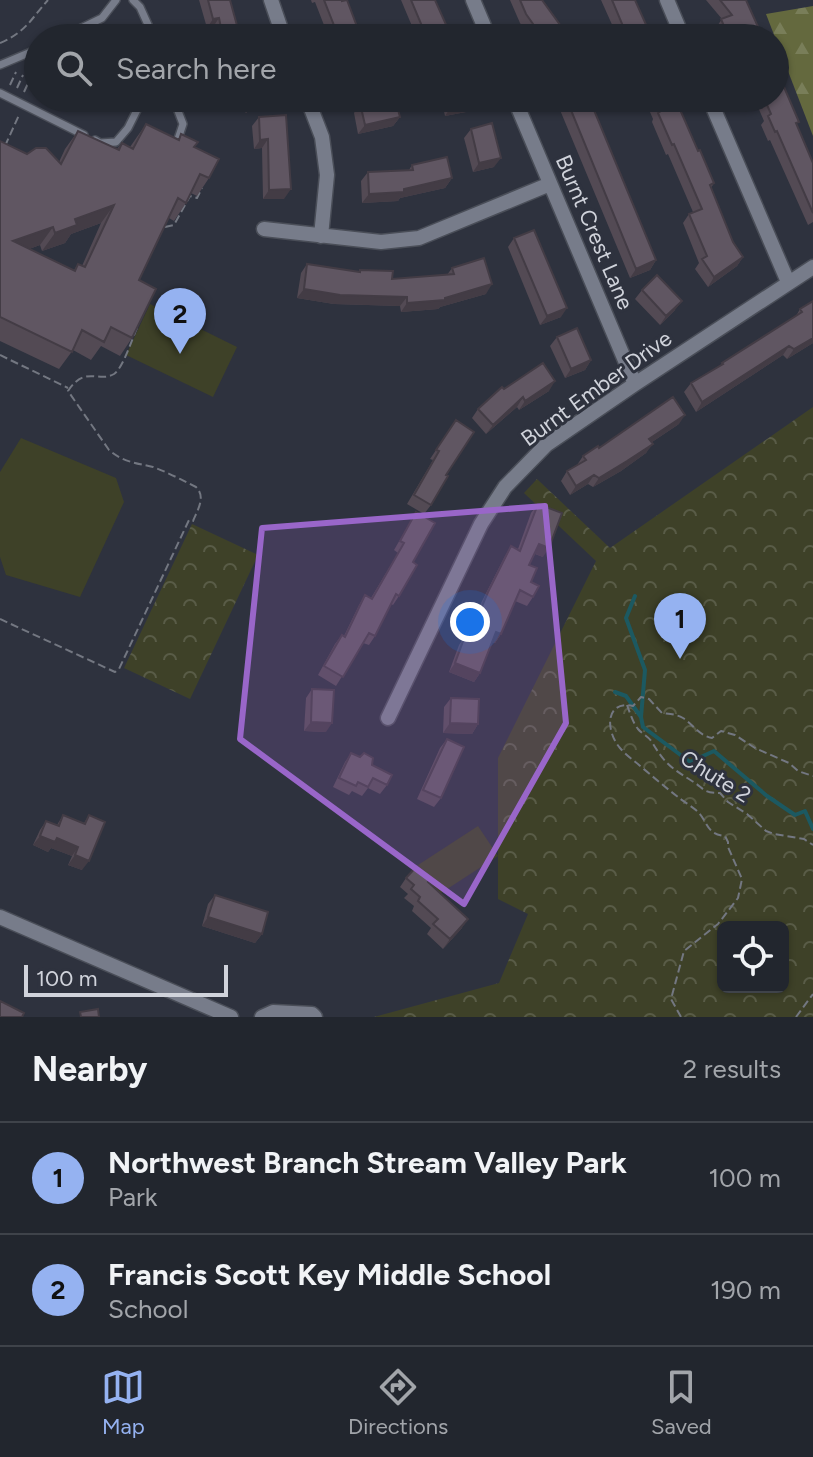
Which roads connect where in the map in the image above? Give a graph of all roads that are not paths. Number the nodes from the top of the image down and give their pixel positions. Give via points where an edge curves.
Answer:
1 (116, 0) edge
2 (133, 0) edge
3 (271, 0) edge
4 (473, 0) edge
5 (667, 0) edge
6 (90, 24) edge
7 (148, 24) edge
8 (279, 24) edge
9 (483, 24) edge
10 (677, 24) edge
11 (24, 55) edge
12 (0, 65) edge
13 (4, 91) edge
14 (24, 102) edge
15 (43, 112) edge
16 (136, 112) edge
17 (178, 112) edge
18 (312, 112) edge
19 (520, 112) edge
20 (715, 112) edge
21 (176, 145) edge
22 (550, 184) junction
23 (264, 229) dead end
24 (321, 236) junction
25 (813, 267) edge
26 (788, 282) junction
27 (635, 384) junction
28 (388, 718) dead end
29 (0, 917) edge
30 (231, 1017) edge
31 (262, 1017) edge
32 (315, 1017) edge

1 - 6 lane
2 - 7 lane
3 - 8 street
4 - 9 street
5 - 10 street
11 - 12 lane
13 - 14 lane
15 - 16 lane via 100,143 116,142
17 - 21 lane via 183,124
18 - 24 street via 327,175
19 - 22 street, Burnt Crest Lane
20 - 26 street
22 - 24 street via 419,238 381,242
22 - 27 street, Burnt Crest Lane
23 - 24 street
25 - 26 street, Burnt Ember Drive
26 - 27 street, Burnt Ember Drive
27 - 28 street, Burnt Ember Drive via 546,445 505,487 481,524
29 - 30 street
31 - 32 street via 273,1012

